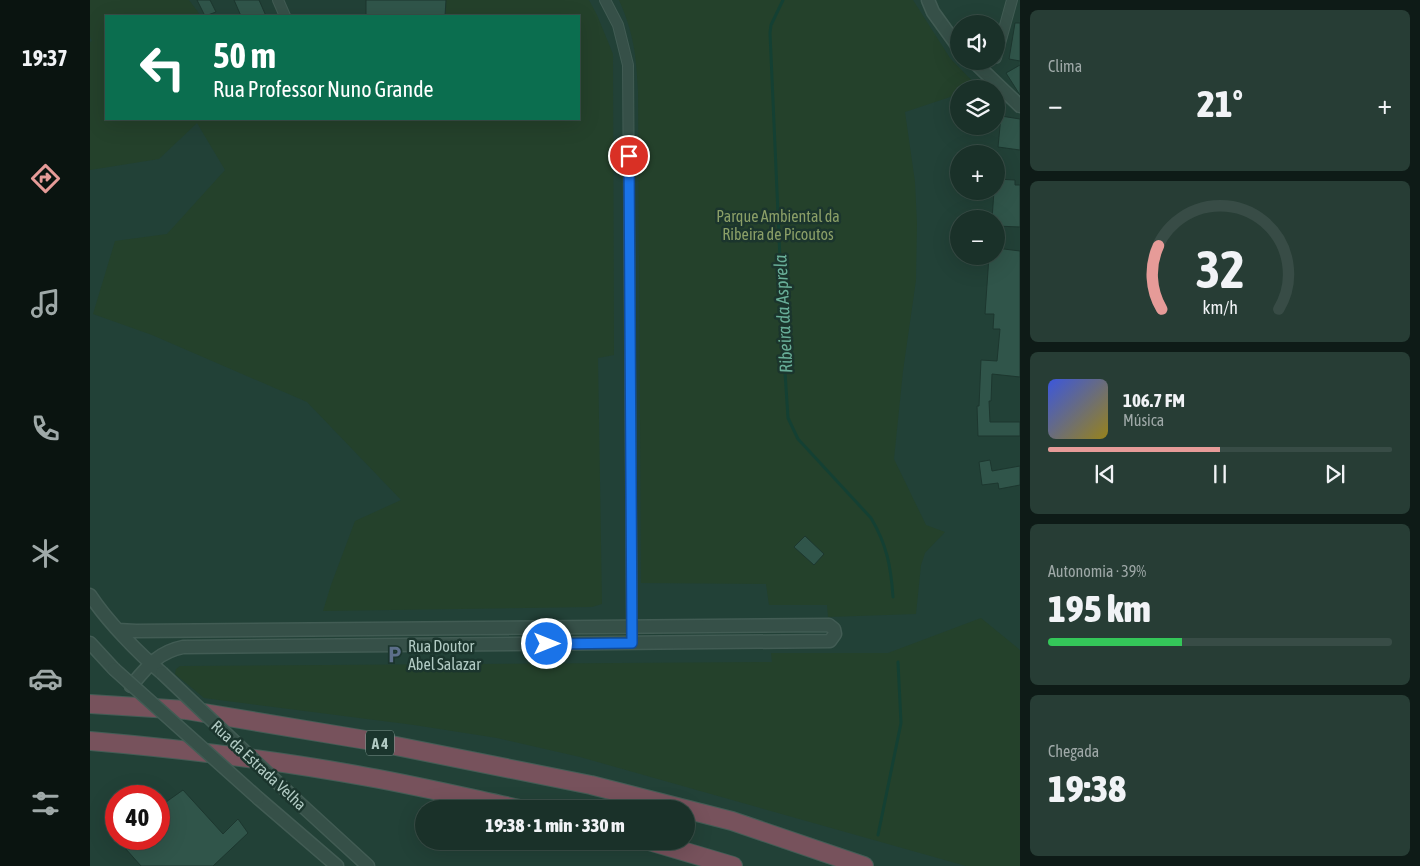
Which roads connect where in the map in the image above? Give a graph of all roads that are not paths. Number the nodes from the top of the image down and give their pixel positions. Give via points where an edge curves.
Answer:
1 (278, 0) edge
2 (605, 0) edge
3 (928, 0) edge
4 (1012, 0) edge
5 (285, 15) edge
6 (1005, 26) edge
7 (950, 36) edge
8 (982, 70) edge
9 (993, 70) edge
10 (990, 78) junction
11 (1020, 106) edge
12 (90, 595) edge
13 (631, 627) junction
14 (118, 630) junction
15 (90, 643) edge
16 (632, 643) junction
17 (147, 667) junction
18 (131, 686) junction
19 (90, 704) edge
20 (90, 741) edge
21 (476, 800) edge
22 (679, 850) edge
23 (337, 866) edge
24 (368, 866) edge
25 (733, 866) edge
26 (864, 866) edge

1 - 5 street
2 - 13 street via 618,25 628,65
3 - 7 street
4 - 6 street
8 - 10 street
9 - 10 street
10 - 11 street
12 - 14 street, Rua da Estrada Velha
13 - 14 street
13 - 16 street
13 - 16 street via 829,625 835,634 830,641
14 - 17 street, Rua da Estrada Velha
15 - 18 street, Rua da Estrada Velha, bridge
16 - 17 street via 183,646 170,649
17 - 18 street
17 - 24 street, Rua da Estrada Velha, bridge via 162,673
18 - 23 street, Rua da Estrada Velha, bridge
19 - 26 highway, A 4 via 186,710 366,740 591,785 732,821
20 - 21 highway, A 4 via 188,750 330,770
22 - 25 highway

